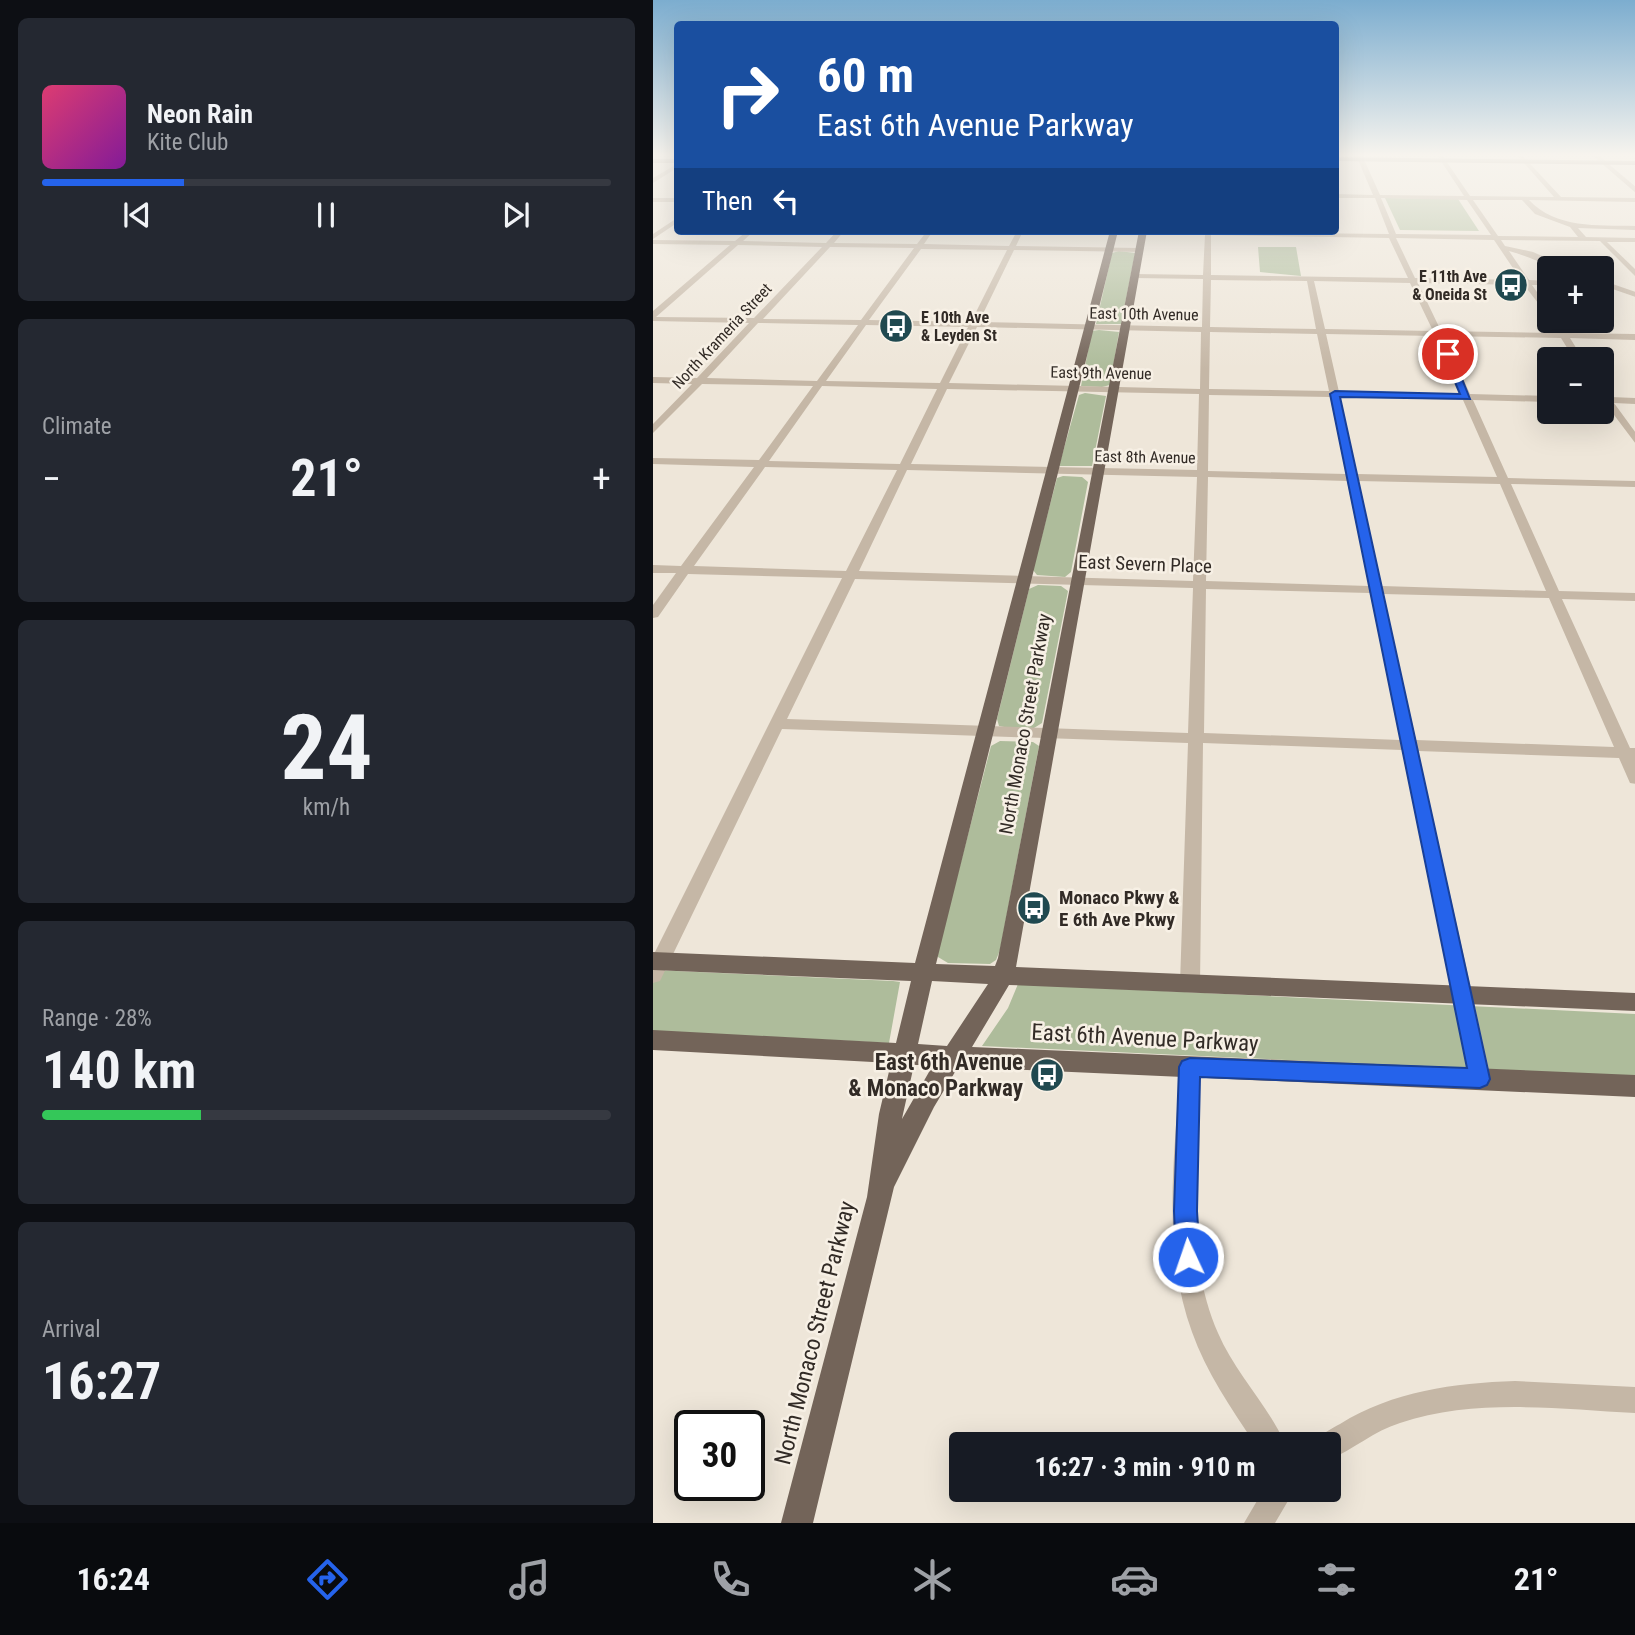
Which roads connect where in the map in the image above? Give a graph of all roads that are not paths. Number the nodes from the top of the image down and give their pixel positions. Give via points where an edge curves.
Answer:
1 (670, 226) edge
2 (1389, 226) edge
3 (1488, 226) edge
4 (1572, 226) edge
5 (1574, 226) edge
6 (1635, 228) edge
7 (1339, 231) edge
8 (1339, 233) edge
9 (1392, 234) junction
10 (746, 235) edge
11 (837, 235) edge
12 (927, 235) edge
13 (1017, 235) edge
14 (1115, 235) edge
15 (1142, 235) edge
16 (1208, 235) edge
17 (1494, 235) junction
18 (1584, 239) junction
19 (653, 240) edge
20 (1602, 240) junction
21 (1635, 240) edge
22 (736, 244) junction
23 (827, 245) junction
24 (919, 246) junction
25 (1011, 248) junction
26 (1503, 248) junction
27 (1109, 250) junction
28 (1139, 250) junction
29 (1537, 257) edge
30 (1635, 275) edge
31 (1134, 276) junction
32 (1207, 278) junction
33 (1310, 279) junction
34 (1413, 281) junction
35 (1527, 283) junction
36 (1537, 283) edge
37 (1614, 284) edge
38 (1635, 285) edge
39 (1614, 288) edge
40 (1635, 295) edge
41 (1537, 298) edge
42 (653, 317) edge
43 (756, 321) junction
44 (865, 323) junction
45 (974, 324) junction
46 (1089, 327) junction
47 (1125, 327) junction
48 (1205, 329) junction
49 (1322, 331) junction
50 (1438, 333) junction
51 (1563, 335) junction
52 (1635, 337) edge
53 (1571, 347) edge
54 (653, 380) edge
55 (699, 381) junction
56 (820, 383) junction
57 (943, 386) junction
58 (1072, 388) junction
59 (1113, 389) junction
60 (1204, 391) junction
61 (1335, 394) junction
62 (1466, 397) junction
63 (1614, 398) edge
64 (1537, 399) edge
65 (1635, 401) edge
66 (1614, 411) edge
67 (653, 430) edge
68 (1635, 440) edge
69 (653, 461) edge
70 (763, 464) junction
71 (903, 467) junction
72 (1052, 470) junction
73 (1098, 471) junction
74 (1202, 474) junction
75 (1354, 478) junction
76 (1505, 481) junction
77 (1635, 484) edge
78 (653, 569) edge
79 (685, 569) junction
80 (849, 575) junction
81 (1024, 580) junction
82 (1077, 581) junction
83 (1199, 585) junction
84 (1377, 590) junction
85 (1555, 595) junction
86 (1635, 597) edge
87 (653, 614) edge
88 (777, 724) junction
89 (985, 731) junction
90 (1050, 733) junction
91 (1196, 738) junction
92 (1410, 745) junction
93 (1629, 753) edge
94 (1635, 779) edge
95 (655, 966) edge
96 (923, 972) junction
97 (1003, 976) junction
98 (1190, 984) junction
99 (1462, 995) junction
100 (1635, 1002) edge
101 (653, 1040) edge
102 (905, 1054) junction
103 (952, 1056) junction
104 (1190, 1067) junction
105 (1480, 1079) junction
106 (1635, 1086) edge
107 (880, 1197) junction
108 (1635, 1400) edge
109 (1263, 1432) edge
110 (1341, 1437) edge
111 (1272, 1502) edge
112 (798, 1523) edge
113 (1258, 1523) edge

1 - 19 street
2 - 9 street
3 - 17 street
4 - 18 street
5 - 6 street
7 - 9 street
8 - 9 street
9 - 17 street
9 - 34 street
10 - 22 street
11 - 23 street, North Krameria Street
12 - 24 street
13 - 25 street
14 - 27 main road, North Monaco Street Parkway
15 - 28 main road, North Monaco Street Parkway
16 - 32 street
17 - 18 street
17 - 26 street
18 - 20 street
19 - 22 street
20 - 21 street
20 - 30 street
22 - 23 street
22 - 42 street
23 - 24 street
23 - 43 street, North Krameria Street
24 - 25 street
24 - 44 street
25 - 27 street
25 - 45 street
26 - 29 street
26 - 35 street
27 - 28 street
27 - 46 main road, North Monaco Street Parkway
28 - 31 main road, North Monaco Street Parkway
31 - 32 street
31 - 47 main road, North Monaco Street Parkway
32 - 33 street
32 - 48 street
33 - 34 street
33 - 49 street
34 - 35 street
34 - 50 street
35 - 36 street
35 - 41 street
37 - 38 street
39 - 40 street
42 - 43 street, East 10th Avenue
43 - 44 street, East 10th Avenue
43 - 55 street, North Krameria Street
44 - 45 street, East 10th Avenue
44 - 56 street
45 - 46 street, East 10th Avenue
45 - 57 street
46 - 47 street, East 10th Avenue
46 - 58 main road, North Monaco Street Parkway
47 - 48 street, East 10th Avenue
47 - 59 main road, North Monaco Street Parkway
48 - 49 street, East 10th Avenue
48 - 60 street
49 - 50 street, East 10th Avenue
49 - 61 street
50 - 51 street, East 10th Avenue
50 - 62 street
51 - 52 street, East 10th Avenue
51 - 53 street
54 - 55 street, East 9th Avenue
55 - 56 street, East 9th Avenue
55 - 67 street, North Krameria Street
56 - 57 street, East 9th Avenue
56 - 70 street
57 - 58 street, East 9th Avenue
57 - 71 street
58 - 59 street, East 9th Avenue
58 - 72 main road, North Monaco Street Parkway
59 - 60 street, East 9th Avenue
59 - 73 main road, North Monaco Street Parkway
60 - 61 street, East 9th Avenue
60 - 74 street
61 - 62 street, East 9th Avenue
61 - 75 street
62 - 64 street, East 9th Avenue
62 - 76 street
63 - 65 street
66 - 68 street
69 - 70 street, East 8th Avenue
70 - 71 street, East 8th Avenue
70 - 79 street
71 - 72 street, East 8th Avenue
71 - 80 street
72 - 73 street, East 8th Avenue
72 - 81 main road, North Monaco Street Parkway
73 - 74 street, East 8th Avenue
73 - 82 main road, North Monaco Street Parkway
74 - 75 street, East 8th Avenue
74 - 83 street
75 - 76 street, East 8th Avenue
75 - 84 street
76 - 77 street, East 8th Avenue
76 - 85 street
78 - 79 street, East Severn Place
79 - 80 street, East Severn Place
79 - 87 street
80 - 81 street, East Severn Place
80 - 88 street
81 - 82 street, East Severn Place
81 - 89 main road, North Monaco Street Parkway
82 - 83 street, East Severn Place
82 - 90 main road, North Monaco Street Parkway
83 - 84 street, East Severn Place
83 - 91 street
84 - 85 street, East Severn Place
84 - 92 street
85 - 86 street, East Severn Place
85 - 93 street
88 - 89 street
88 - 95 street
89 - 90 street
89 - 96 main road, North Monaco Street Parkway
90 - 91 street
90 - 97 main road, North Monaco Street Parkway
91 - 92 street
91 - 98 street
92 - 93 street
92 - 99 street
93 - 94 street
95 - 96 main road
96 - 97 main road
96 - 102 main road, North Monaco Street Parkway
97 - 98 main road
97 - 103 main road, North Monaco Street Parkway
98 - 99 main road
99 - 100 main road
99 - 105 street
101 - 102 main road, East 6th Avenue Parkway
102 - 103 main road, East 6th Avenue Parkway
102 - 107 main road, North Monaco Street Parkway
103 - 104 main road, East 6th Avenue Parkway
103 - 107 main road, North Monaco Street Parkway via 911,1125
104 - 105 main road, East 6th Avenue Parkway
104 - 109 street via 1185,1211 1194,1298 1226,1377
105 - 106 main road, East 6th Avenue Parkway
107 - 112 main road, North Monaco Street Parkway
108 - 110 street via 1507,1393 1461,1396 1388,1411
111 - 113 street

